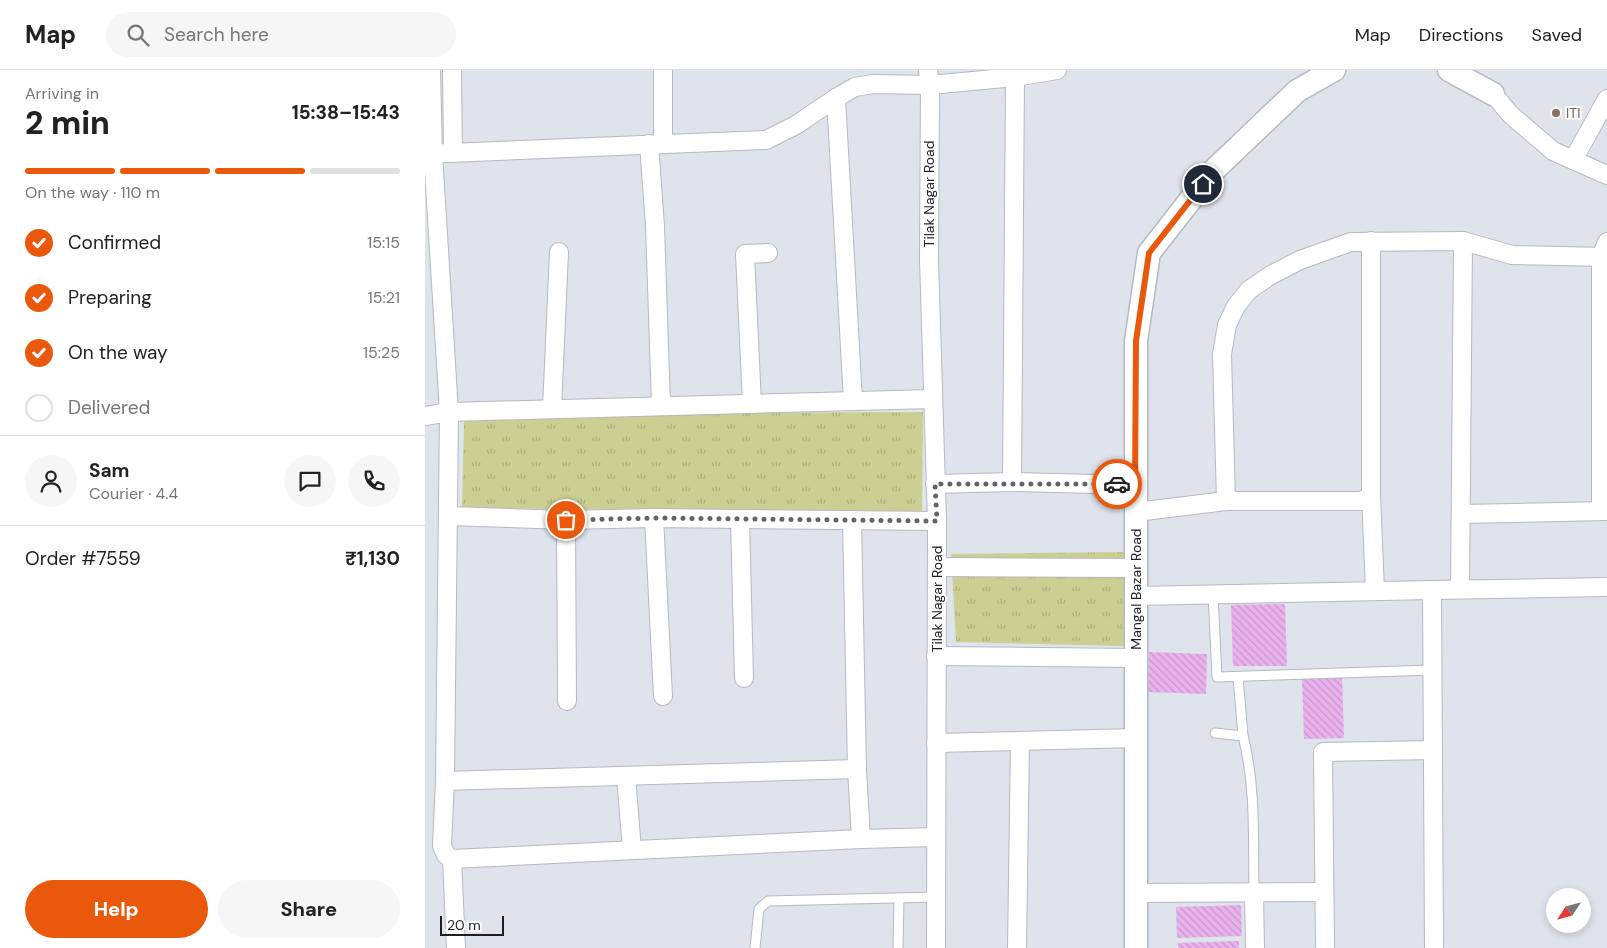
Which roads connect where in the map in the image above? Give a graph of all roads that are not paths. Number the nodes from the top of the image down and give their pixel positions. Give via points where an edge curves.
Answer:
1 (431, 70) edge
2 (452, 70) edge
3 (663, 70) edge
4 (1057, 70) edge
5 (1449, 70) edge
6 (1482, 70) edge
7 (1015, 73) edge
8 (1322, 73) edge
9 (929, 78) edge
10 (1493, 94) junction
11 (836, 98) junction
12 (1607, 99) edge
13 (656, 144) junction
14 (453, 153) junction
15 (429, 154) edge
16 (1573, 160) junction
17 (1607, 175) edge
18 (1463, 240) junction
19 (1371, 241) junction
20 (559, 252) dead end
21 (1605, 252) edge
22 (768, 253) dead end
23 (932, 399) junction
24 (853, 401) junction
25 (752, 404) junction
26 (661, 405) junction
27 (552, 409) junction
28 (449, 412) junction
29 (425, 416) edge
30 (1012, 482) junction
31 (935, 484) junction
32 (1135, 485) junction
33 (1371, 494) junction
34 (1226, 501) junction
35 (1604, 511) edge
36 (1136, 512) junction
37 (1461, 514) junction
38 (448, 516) junction
39 (655, 518) junction
40 (740, 519) junction
41 (566, 520) junction
42 (852, 520) junction
43 (937, 521) junction
44 (937, 567) junction
45 (1136, 568) junction
46 (1607, 587) edge
47 (1432, 590) junction
48 (1460, 590) junction
49 (1375, 591) junction
50 (1213, 594) junction
51 (1136, 596) junction
52 (937, 656) junction
53 (1136, 658) junction
54 (1432, 670) junction
55 (1238, 677) junction
56 (744, 678) dead end
57 (663, 696) dead end
58 (567, 701) dead end
59 (1215, 733) dead end
60 (1243, 736) junction
61 (1136, 738) junction
62 (1020, 741) junction
63 (936, 743) junction
64 (1433, 750) junction
65 (857, 769) junction
66 (626, 776) junction
67 (445, 781) junction
68 (936, 837) junction
69 (861, 839) junction
70 (632, 850) junction
71 (452, 859) junction
72 (1253, 892) junction
73 (1324, 892) junction
74 (1136, 893) junction
75 (936, 897) junction
76 (899, 898) junction
77 (457, 948) edge
78 (755, 948) edge
79 (898, 948) edge
80 (936, 948) edge
81 (1017, 948) edge
82 (1135, 948) edge
83 (1255, 948) edge
84 (1325, 948) edge
85 (1433, 948) edge

1 - 15 street
2 - 14 street
3 - 13 street
4 - 7 street
5 - 10 street
6 - 10 street
7 - 9 street
7 - 30 street
8 - 32 street, Mangal Bazar Road via 1297,92 1213,171 1149,253 1136,341
9 - 11 street via 855,86
9 - 23 street, Tilak Nagar Road
10 - 16 street via 1511,115 1553,151
11 - 13 street via 796,125 766,140
11 - 24 street
12 - 16 street
13 - 14 street
13 - 26 street via 655,226
14 - 15 street
15 - 28 street
16 - 17 street
18 - 19 street
18 - 21 street via 1512,255
18 - 37 street
19 - 33 street
19 - 34 street via 1351,242 1300,260 1249,290 1236,306 1227,325 1222,354
20 - 27 street
21 - 35 street
22 - 25 street via 745,254
23 - 24 street
23 - 31 street, Tilak Nagar Road
24 - 25 street
25 - 26 street
26 - 27 street
27 - 28 street
28 - 29 street
28 - 38 street
30 - 31 street
30 - 32 street
31 - 43 street, Tilak Nagar Road
32 - 36 street, Mangal Bazar Road
33 - 34 street via 1361,500
33 - 49 street
34 - 36 street
35 - 37 street
36 - 45 street, Mangal Bazar Road
37 - 48 street
38 - 41 street
38 - 67 street
39 - 40 street
39 - 41 street
39 - 57 street
40 - 42 street
40 - 56 street
41 - 58 street
42 - 43 street
42 - 65 street
43 - 44 street, Tilak Nagar Road
44 - 45 street
44 - 52 street, Tilak Nagar Road
45 - 51 street, Mangal Bazar Road
46 - 48 street
47 - 48 street
47 - 49 street
47 - 54 street
49 - 50 street
50 - 51 street
50 - 55 lane via 1217,676
51 - 53 street, Mangal Bazar Road
52 - 53 street
52 - 63 street, Tilak Nagar Road
53 - 61 street, Mangal Bazar Road
54 - 55 lane
54 - 64 street
55 - 60 lane
59 - 60 lane
60 - 72 lane via 1251,776
61 - 62 street
61 - 74 street, Mangal Bazar Road
62 - 63 street
62 - 81 street
63 - 68 street, Tilak Nagar Road
64 - 73 street via 1323,752
64 - 85 street
65 - 66 street
65 - 69 street
66 - 67 street
66 - 70 street
67 - 71 street via 442,846 445,855
68 - 69 street
68 - 75 street, Tilak Nagar Road
69 - 70 street
70 - 71 street
71 - 77 street
72 - 73 street
72 - 74 street
72 - 83 street
73 - 84 street
74 - 82 street, Mangal Bazar Road
75 - 76 lane
75 - 80 street, Tilak Nagar Road
76 - 78 lane via 768,901 759,909
76 - 79 lane

